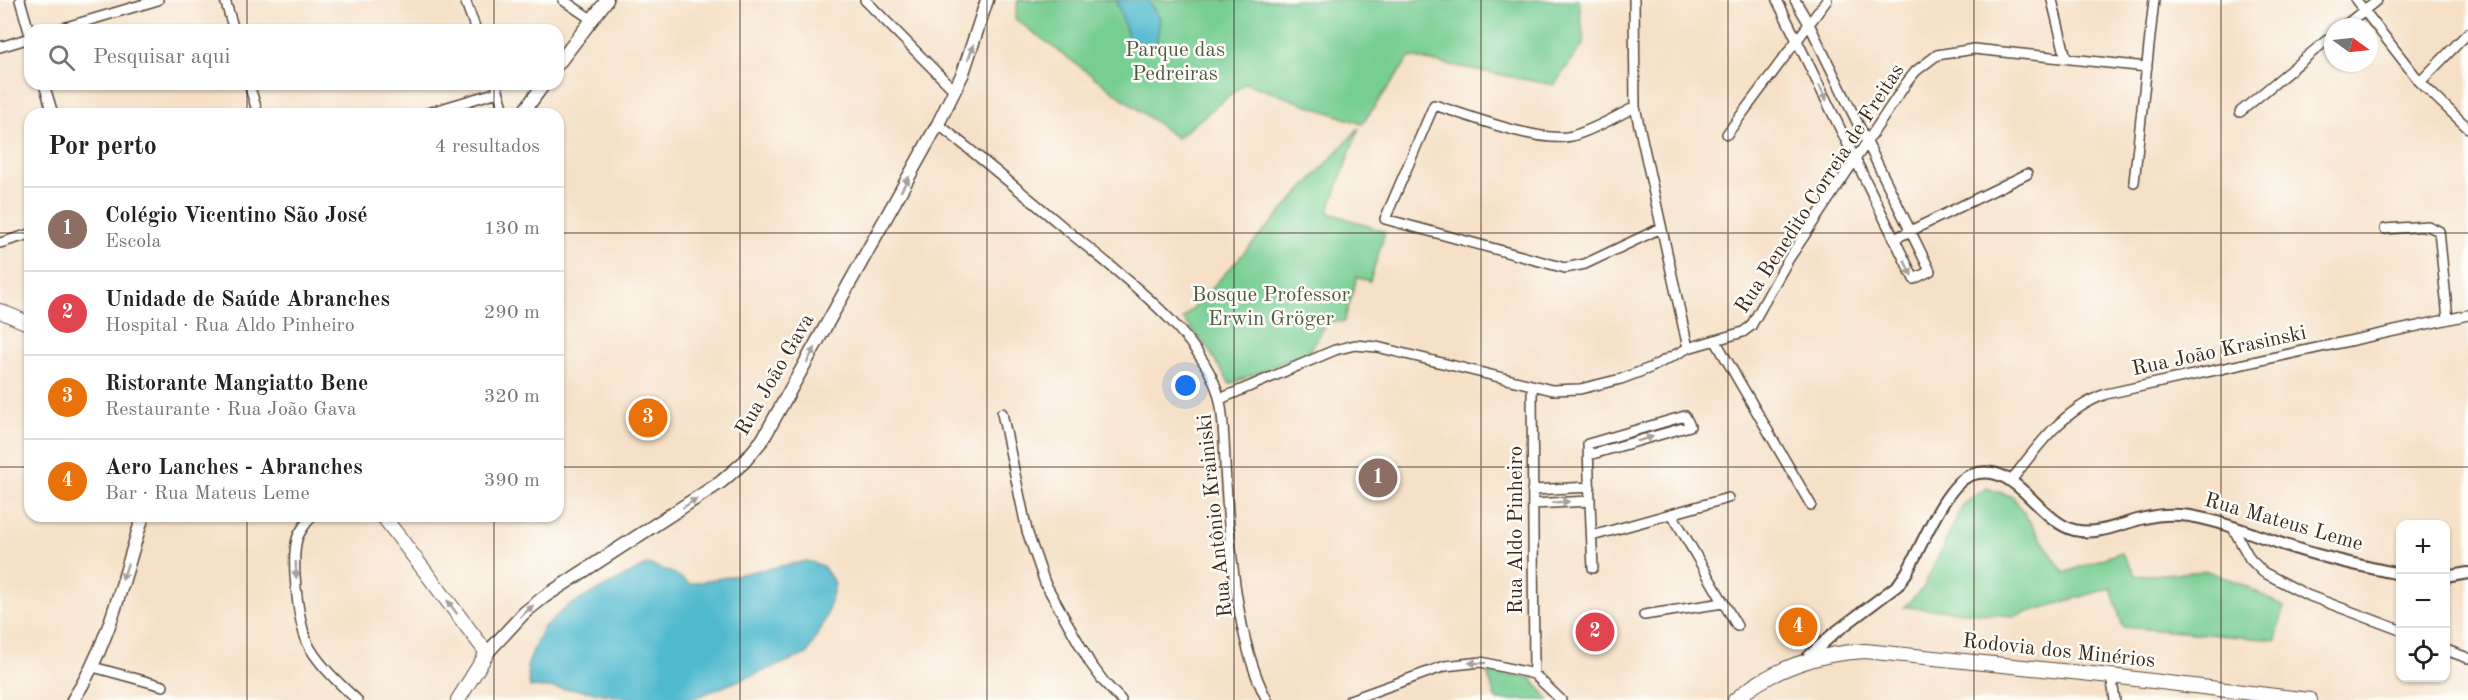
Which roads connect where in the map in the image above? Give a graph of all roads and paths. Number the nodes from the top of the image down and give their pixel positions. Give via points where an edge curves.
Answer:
1 (20, 0) edge
2 (158, 0) edge
3 (225, 0) edge
4 (465, 0) edge
5 (563, 0) edge
6 (607, 0) edge
7 (865, 0) edge
8 (987, 0) edge
9 (1634, 0) edge
10 (1778, 0) edge
11 (1795, 0) edge
12 (1827, 0) edge
13 (2052, 0) edge
14 (2154, 0) edge
15 (2356, 0) edge
16 (2377, 0) edge
17 (2364, 10) junction
18 (2354, 18) edge
19 (591, 19) junction
20 (27, 24) edge
21 (76, 24) edge
22 (232, 24) edge
23 (474, 24) edge
24 (1809, 24) junction
25 (2468, 33) edge
26 (24, 38) edge
27 (1797, 40) junction
28 (2324, 42) edge
29 (0, 46) edge
30 (564, 55) edge
31 (2066, 58) junction
32 (2147, 67) junction
33 (2420, 82) junction
34 (46, 90) edge
35 (251, 90) edge
36 (491, 90) edge
37 (498, 90) edge
38 (539, 90) edge
39 (956, 91) junction
40 (1635, 107) junction
41 (51, 108) edge
42 (256, 108) edge
43 (441, 108) edge
44 (504, 108) edge
45 (526, 108) edge
46 (2240, 112) dead end
47 (938, 124) junction
48 (2468, 128) edge
49 (1727, 134) dead end
50 (1867, 142) junction
51 (1856, 160) junction
52 (2027, 174) dead end
53 (2134, 182) dead end
54 (1661, 228) junction
55 (2385, 229) dead end
56 (1911, 231) junction
57 (24, 236) edge
58 (1894, 239) junction
59 (0, 243) edge
60 (0, 311) edge
61 (2468, 315) edge
62 (2448, 319) junction
63 (24, 321) edge
64 (1715, 340) junction
65 (1688, 348) junction
66 (1532, 386) junction
67 (1220, 399) junction
68 (1002, 413) dead end
69 (1588, 455) junction
70 (2011, 481) junction
71 (1590, 487) junction
72 (1532, 490) junction
73 (1728, 498) dead end
74 (1590, 501) junction
75 (1533, 504) junction
76 (1811, 505) dead end
77 (1672, 514) junction
78 (141, 522) edge
79 (307, 522) edge
80 (388, 522) edge
81 (2233, 528) junction
82 (1592, 536) junction
83 (1593, 568) dead end
84 (2396, 573) edge
85 (2468, 573) edge
86 (2450, 576) edge
87 (1723, 603) junction
88 (1644, 615) dead end
89 (1737, 626) dead end
90 (2396, 628) edge
91 (2450, 652) edge
92 (487, 653) junction
93 (2468, 658) edge
94 (1804, 662) junction
95 (93, 667) junction
96 (1534, 674) junction
97 (2110, 676) junction
98 (163, 686) dead end
99 (73, 700) edge
100 (357, 700) edge
101 (459, 700) edge
102 (1121, 700) edge
103 (1266, 700) edge
104 (1350, 700) edge
105 (1561, 700) edge
106 (1735, 700) edge
107 (2115, 700) edge
108 (2310, 700) edge

1 - 20 street
2 - 21 street
3 - 22 street
4 - 23 street
5 - 19 street
6 - 19 main road
7 - 39 street
39 -> 8 main road, Rua João Gava
9 - 40 street
10 - 27 street
11 - 24 street
12 - 24 street
13 - 31 street
14 - 32 street
15 - 17 street
16 - 17 street
17 - 18 street
17 - 33 street
19 - 30 main road
24 - 27 street
24 - 50 street
25 - 33 street
26 - 29 street
27 - 49 street
27 -> 51 street
28 - 46 street
31 - 32 street, Rua Benedito Correia de Freitas
31 - 50 street, Rua Benedito Correia de Freitas via 1974,49 1937,55 1916,71
32 - 53 street
33 - 48 street
34 - 41 street
35 - 42 street
36 - 43 street
37 - 44 street
38 - 45 main road
39 - 47 main road, Rua João Gava
40 - 54 street
40 - 54 street via 1582,133 1557,138 1434,105 1385,219 1565,268 1585,264
47 - 67 street, Rua Antônio Krainiski via 1146,298 1203,359
92 -> 47 main road, Rua João Gava via 544,597 721,482 754,450 778,414
50 - 51 street, Rua Benedito Correia de Freitas
50 - 56 street
51 - 58 street
51 - 64 street, Rua Benedito Correia de Freitas via 1783,268 1751,326
52 - 56 street
54 - 65 street
55 - 62 street via 2428,226 2439,231
56 - 58 street
58 -> 56 street via 1914,279 1930,271
57 - 59 street
60 - 63 main road
61 - 62 street, Rua João Krasinski
62 - 70 street, Rua João Krasinski via 2099,396 2063,419
64 - 65 street, Rua Benedito Correia de Freitas
64 - 76 street
65 - 66 street, Rua Benedito Correia de Freitas via 1636,374 1580,389
66 - 67 street, Rua Benedito Correia de Freitas via 1354,345
66 - 72 street, Rua Aldo Pinheiro
67 - 103 street, Rua Antônio Krainiski via 1228,515 1241,617 1252,666
68 - 102 street via 1027,531 1045,583 1090,663
69 -> 69 street via 1667,432 1690,426 1685,416 1588,444
69 - 71 street
70 - 81 street, Rua Mateus Leme via 2049,516 2074,530 2098,531 2176,514
70 - 94 street, Rua Mateus Leme via 1995,473 1982,473 1960,481 1898,585 1833,634
71 - 72 street
71 - 74 street
72 - 75 street, Rua Aldo Pinheiro
73 - 77 street
75 -> 74 street
74 - 82 street
75 - 96 street, Rua Aldo Pinheiro
77 - 82 street
77 - 87 street
78 -> 95 main road
79 -> 100 street via 296,547 302,630 323,666
92 -> 80 main road
81 - 84 street, Rua Mateus Leme via 2317,555
81 - 90 street via 2262,572
82 - 83 street
85 - 86 street
87 - 88 street
87 - 89 street
91 - 93 street
92 - 101 main road, Rua João Gava
94 - 97 main road, Rodovia dos Minérios via 1865,651
94 - 106 main road, Rua Mateus Leme via 1763,680
95 - 98 street
95 - 99 main road
96 -> 104 street via 1500,665 1463,662
96 - 105 street
97 - 107 street
97 - 108 main road, Rodovia dos Minérios

